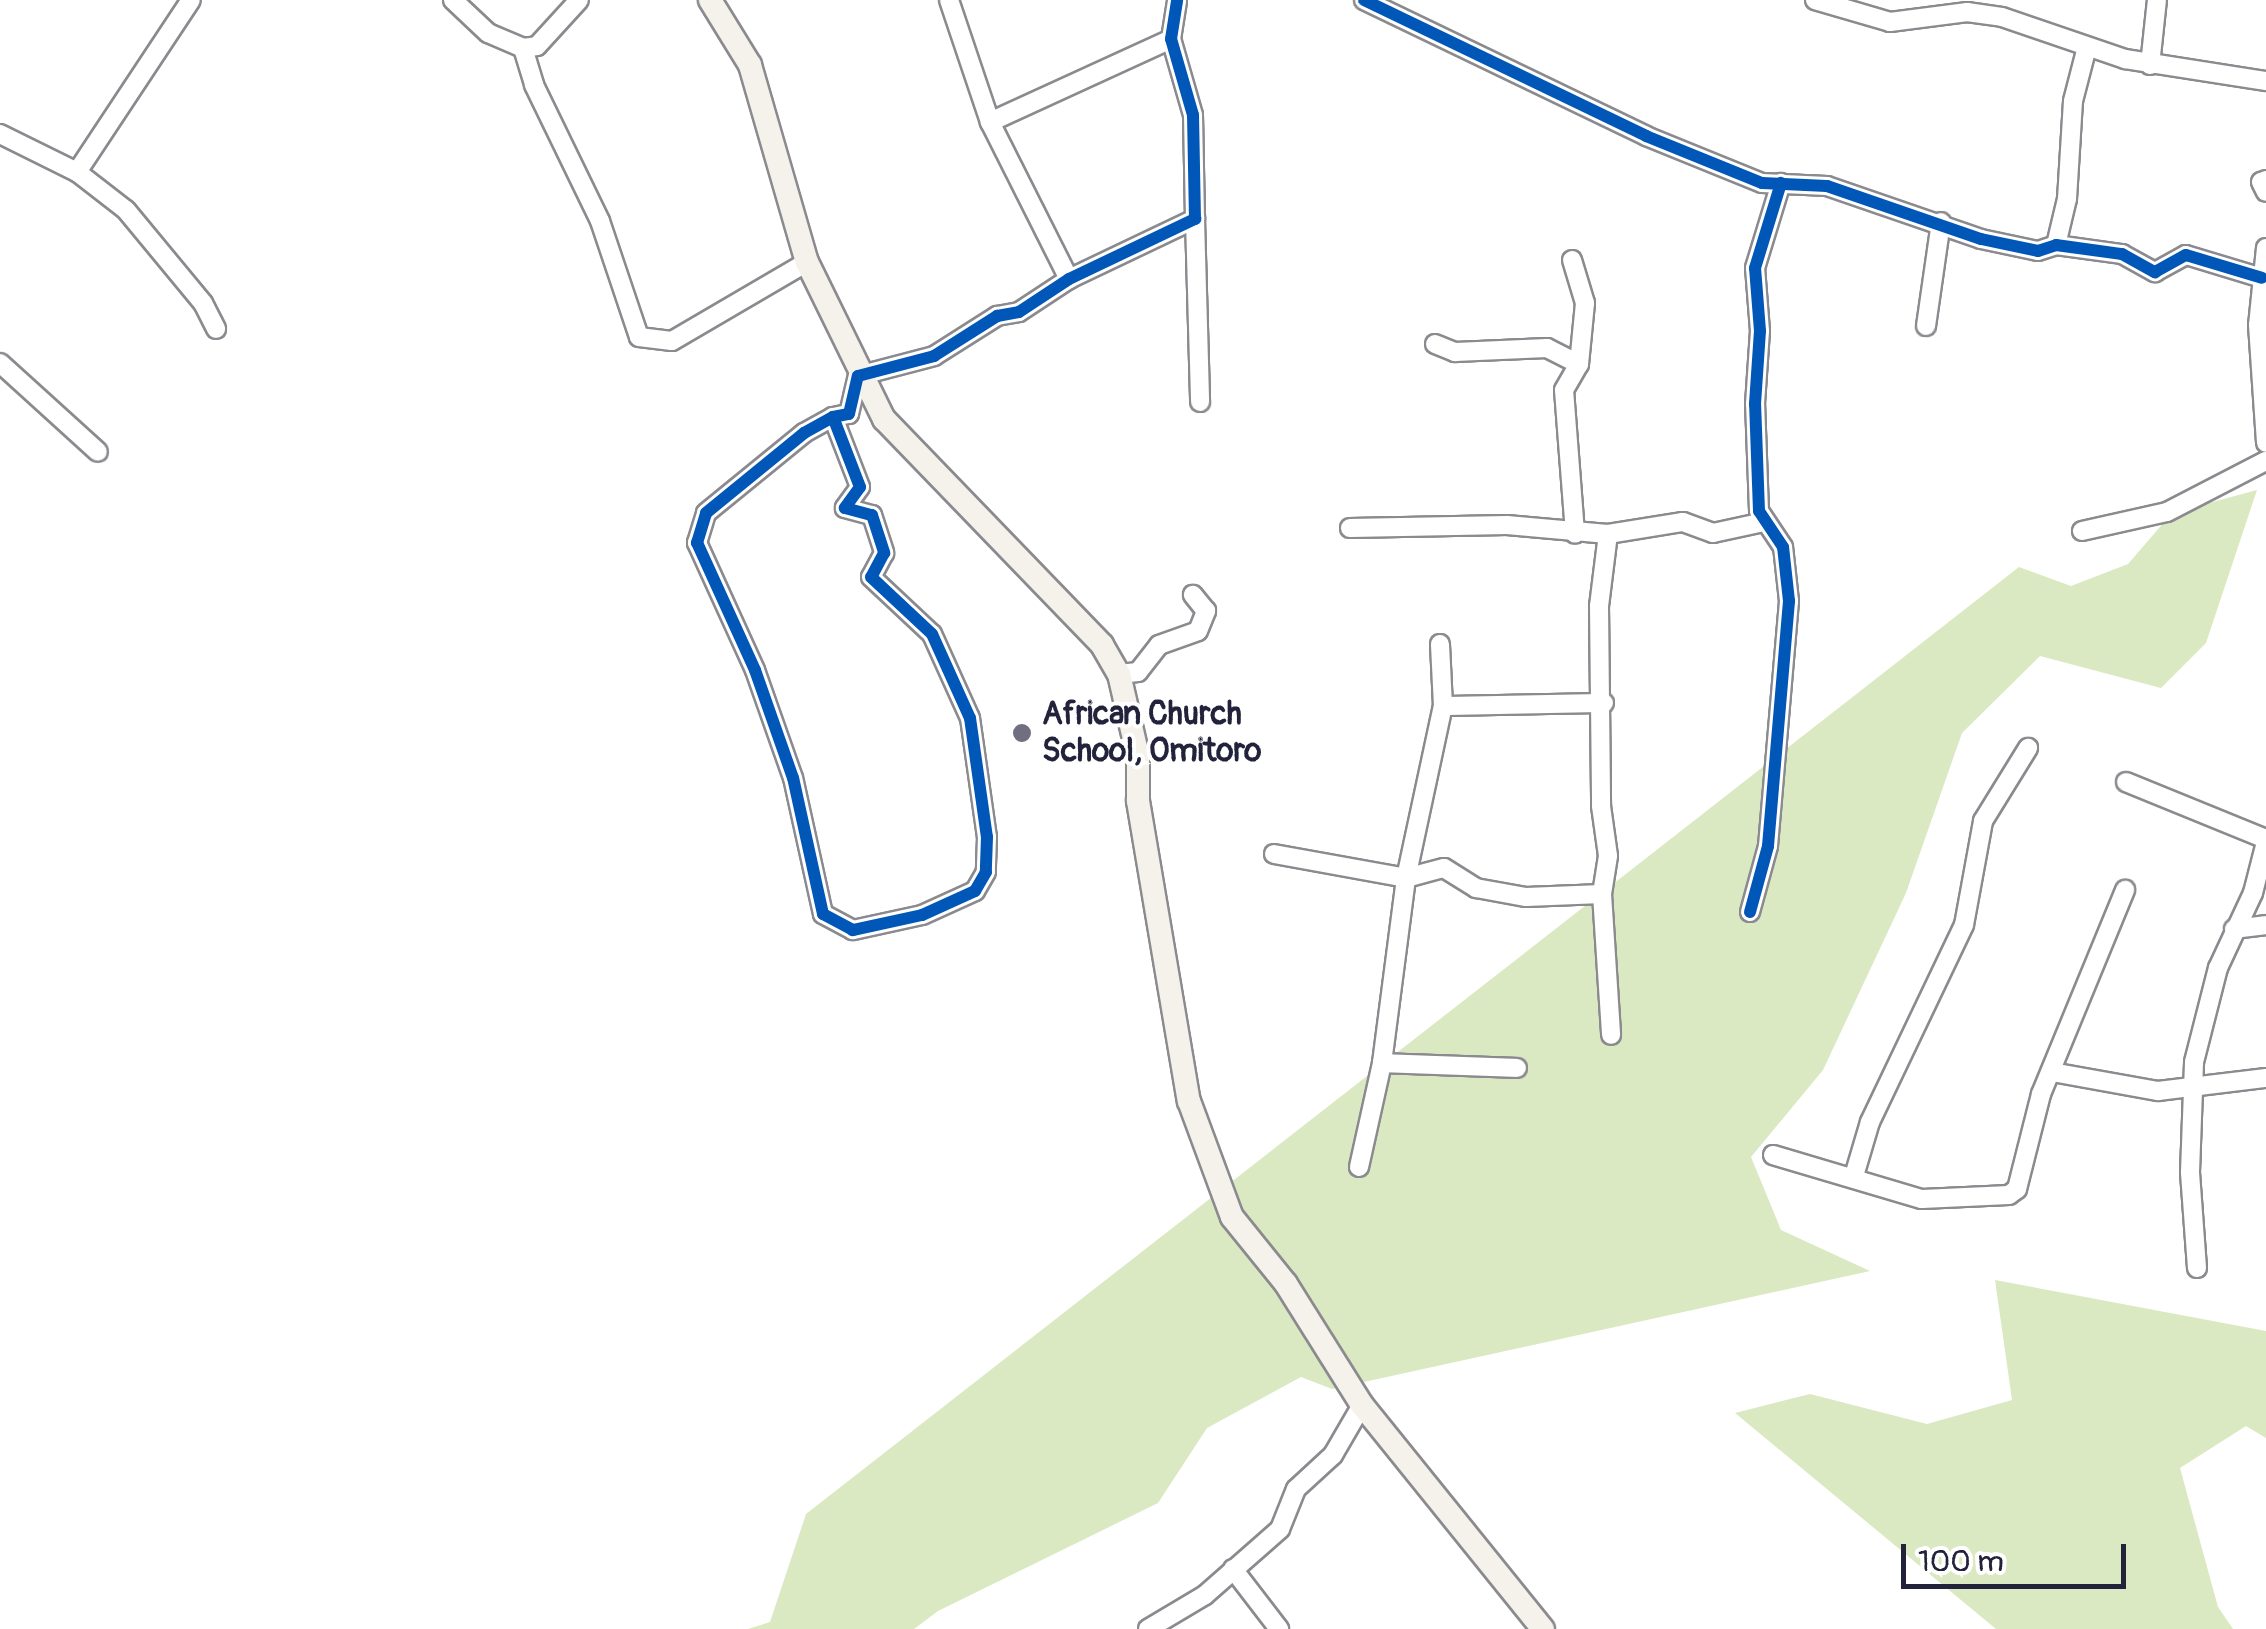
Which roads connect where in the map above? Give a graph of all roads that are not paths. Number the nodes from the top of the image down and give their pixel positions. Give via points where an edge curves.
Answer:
1 (191, 0) edge
2 (454, 0) edge
3 (579, 0) edge
4 (710, 0) edge
5 (949, 0) edge
6 (1177, 0) edge
7 (1364, 0) edge
8 (1814, 0) edge
9 (2157, 0) edge
10 (1962, 6) edge
11 (1942, 8) edge
12 (1171, 39) junction
13 (2087, 47) junction
14 (524, 48) junction
15 (2150, 64) junction
16 (2266, 81) edge
17 (990, 122) junction
18 (0, 134) edge
19 (77, 172) junction
20 (2266, 180) edge
21 (1781, 184) junction
22 (2266, 192) edge
23 (1196, 218) junction
24 (1941, 222) junction
25 (2056, 245) junction
26 (2266, 248) edge
27 (1572, 260) dead end
28 (806, 262) junction
29 (2262, 278) junction
30 (1069, 279) junction
31 (1926, 326) dead end
32 (216, 329) dead end
33 (1435, 344) dead end
34 (0, 364) edge
35 (1579, 364) junction
36 (858, 376) junction
37 (1200, 402) dead end
38 (832, 417) junction
39 (2266, 443) edge
40 (98, 452) dead end
41 (2266, 462) edge
42 (1764, 522) junction
43 (1350, 528) dead end
44 (2082, 532) dead end
45 (1575, 534) junction
46 (1608, 534) junction
47 (1193, 594) dead end
48 (1440, 644) dead end
49 (1119, 674) junction
50 (1604, 703) junction
51 (1444, 706) junction
52 (2028, 748) dead end
53 (2126, 782) dead end
54 (2266, 840) edge
55 (1274, 854) dead end
56 (1406, 878) junction
57 (2125, 890) dead end
58 (1602, 894) junction
59 (1750, 912) dead end
60 (2266, 925) edge
61 (2234, 929) junction
62 (1611, 1035) dead end
63 (1382, 1063) junction
64 (1517, 1068) dead end
65 (2052, 1072) junction
66 (2266, 1078) edge
67 (2193, 1085) junction
68 (1773, 1155) dead end
69 (1359, 1167) dead end
70 (1854, 1176) junction
71 (2197, 1268) dead end
72 (1362, 1406) junction
73 (1233, 1569) junction
74 (1148, 1629) edge
75 (1278, 1629) edge
76 (1543, 1629) edge

1 - 19 street
2 - 14 street via 488,32
3 - 14 street via 537,46
4 - 28 main road via 750,65
5 - 17 street
6 - 12 street
7 - 21 street via 1646,136 1762,183
8 - 11 street via 1890,22
9 - 15 street
10 - 11 street
10 - 13 street
12 - 17 street
12 - 23 street via 1193,114
13 - 15 street
13 - 25 street via 2073,101 2067,199
14 - 28 street via 534,84 600,220 639,337 672,342
15 - 16 street
17 - 30 street
18 - 19 street
19 - 32 street via 126,210 203,302
20 - 22 street via 2260,182
21 - 24 street via 1827,186
21 - 42 street via 1755,268
23 - 30 street
23 - 37 street
24 - 25 street via 2038,251
24 - 31 street
25 - 29 street via 2122,254 2155,272 2186,255
26 - 29 street
27 - 35 street via 1584,303
28 - 36 main road
29 - 39 street
30 - 36 street via 934,356
33 - 35 street via 1454,352 1547,348
34 - 40 street
35 - 45 street via 1564,390
36 - 38 street via 848,414
36 - 49 main road via 894,431 1102,644
38 - 38 street via 706,513 697,542 793,778 823,914 853,930 922,915 975,891 986,872 987,837 970,718 932,634 870,577 884,554 872,514 846,508 860,487
41 - 44 street via 2168,512
42 - 46 street via 1712,533 1683,522
42 - 59 street via 1783,546 1789,601 1768,846
43 - 45 street via 1506,525
45 - 46 street
46 - 50 street via 1600,606
47 - 49 street via 1206,611 1198,631 1160,645 1138,672
48 - 51 street
49 - 72 main road via 1201,1143 1232,1217 1286,1284
50 - 51 street
50 - 58 street via 1601,806 1608,856
51 - 56 street
52 - 70 street via 1983,821 1964,925 1870,1122
53 - 54 street
54 - 61 street via 2253,893
55 - 56 street
56 - 58 street via 1444,868 1476,888 1526,897
56 - 63 street
57 - 65 street
58 - 62 street
60 - 61 street
61 - 67 street via 2202,1025
63 - 64 street
63 - 69 street
65 - 67 street via 2124,1088
65 - 70 street via 2023,1150 2017,1188 2009,1195 1922,1199
66 - 67 street
67 - 71 street
68 - 70 street
72 - 73 street via 1333,1455 1296,1489 1280,1528
72 - 76 main road
73 - 74 street via 1206,1595
73 - 75 street

